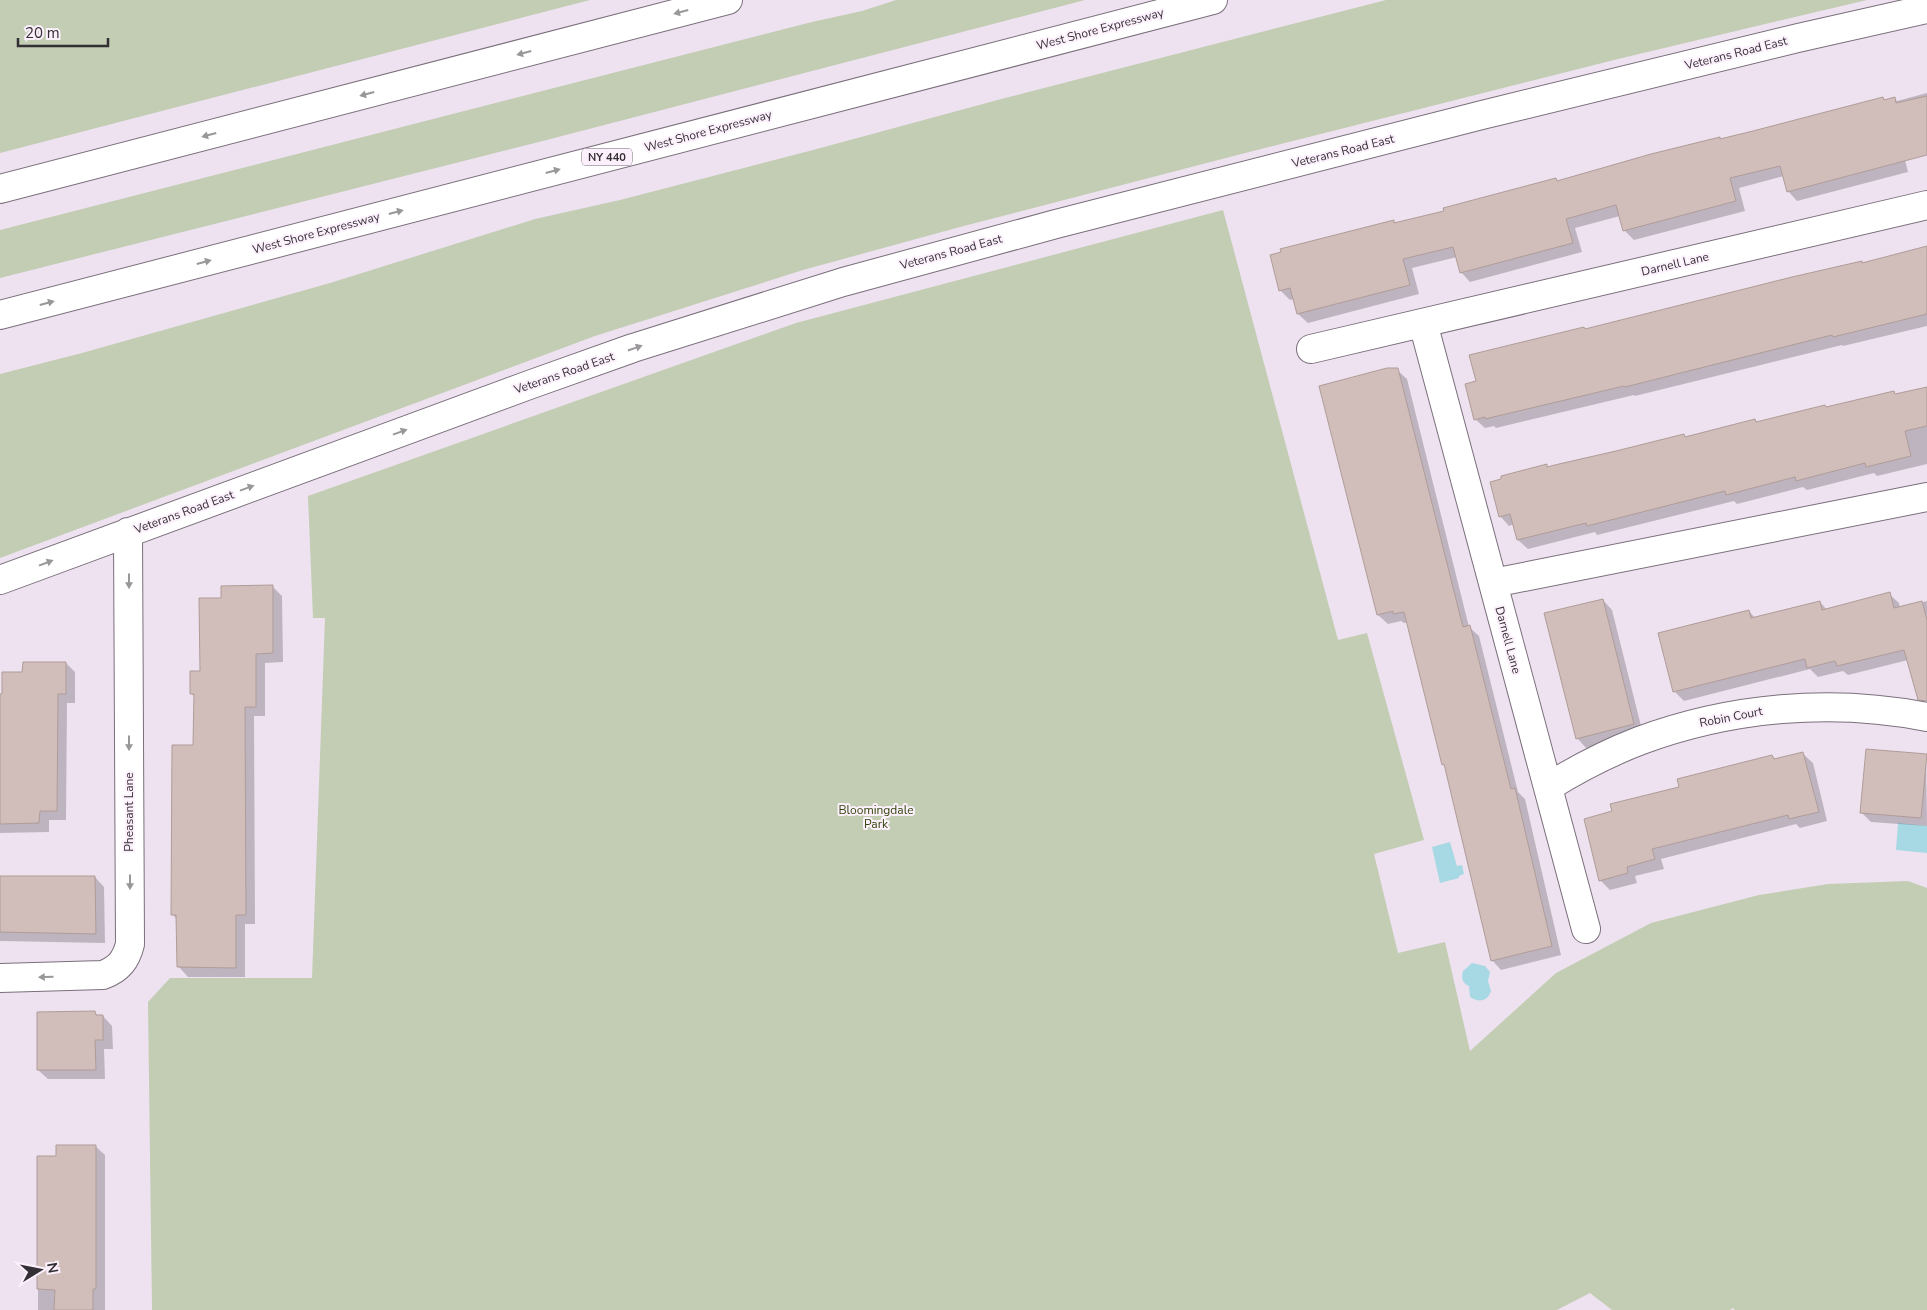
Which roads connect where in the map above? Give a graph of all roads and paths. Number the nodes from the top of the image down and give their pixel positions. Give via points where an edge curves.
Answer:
1 (728, 0) edge
2 (1213, 0) edge
3 (1927, 9) edge
4 (0, 189) edge
5 (1927, 205) edge
6 (0, 315) edge
7 (1423, 323) junction
8 (1312, 349) dead end
9 (1927, 497) edge
10 (128, 532) junction
11 (0, 580) edge
12 (1492, 583) junction
13 (1927, 717) edge
14 (1548, 786) junction
15 (1586, 929) dead end
16 (0, 978) edge

1 -> 4 main road
6 -> 2 main road, West Shore Expressway / NY 440
10 -> 3 main road, Veterans Road East via 572,370 843,282 1482,115
5 - 7 main road, Darnell Lane
7 - 8 main road, Darnell Lane
7 - 12 main road, Darnell Lane
9 - 12 main road
11 -> 10 main road, Veterans Road East
10 -> 16 main road, Pheasant Lane via 128,955 114,971 103,975
12 - 14 main road, Darnell Lane
13 - 14 main road, Robin Court via 1838,707 1775,709 1706,721 1639,741
14 - 15 main road

